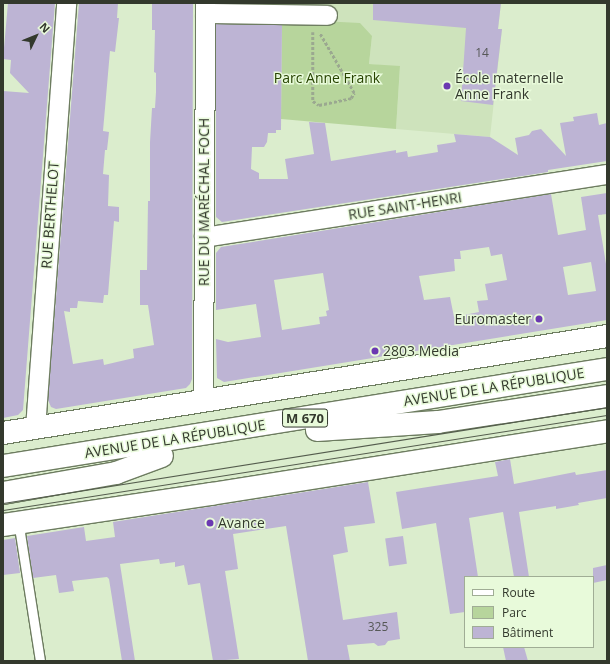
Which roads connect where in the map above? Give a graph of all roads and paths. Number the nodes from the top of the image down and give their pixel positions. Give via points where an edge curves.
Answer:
1 (66, 3) edge
2 (205, 8) edge
3 (318, 17) junction
4 (607, 174) edge
5 (204, 237) junction
6 (607, 336) edge
7 (607, 358) edge
8 (607, 369) edge
9 (607, 384) edge
10 (607, 396) edge
11 (203, 401) junction
12 (389, 404) junction
13 (296, 419) junction
14 (35, 428) junction
15 (317, 430) junction
16 (607, 431) edge
17 (3, 433) edge
18 (3, 454) edge
19 (162, 456) junction
20 (3, 466) edge
21 (3, 480) edge
22 (3, 493) edge
23 (13, 523) edge
24 (40, 661) edge

1 - 14 street, RUE BERTHELOT
2 - 3 street
2 - 5 street, RUE DU MARÉCHAL FOCH
3 - 3 path via 354,92 351,98 319,105 313,101
4 - 5 street, RUE SAINT-HENRI
5 - 11 street, RUE DU MARÉCHAL FOCH
6 - 11 main road
7 - 12 main road via 476,379
8 - 12 main road, AVENUE DE LA RÉPUBLIQUE / M 670
9 - 15 main road, AVENUE DE LA RÉPUBLIQUE / M 670
10 - 15 main road via 438,422
11 - 14 main road
12 - 13 main road, AVENUE DE LA RÉPUBLIQUE / M 670
13 - 18 main road via 219,420
13 - 20 main road, AVENUE DE LA RÉPUBLIQUE / M 670
14 - 17 main road
15 - 19 main road, AVENUE DE LA RÉPUBLIQUE / M 670
16 - 23 main road
19 - 21 main road, AVENUE DE LA RÉPUBLIQUE / M 670
19 - 22 main road via 116,473
23 - 24 lane via 20,533

